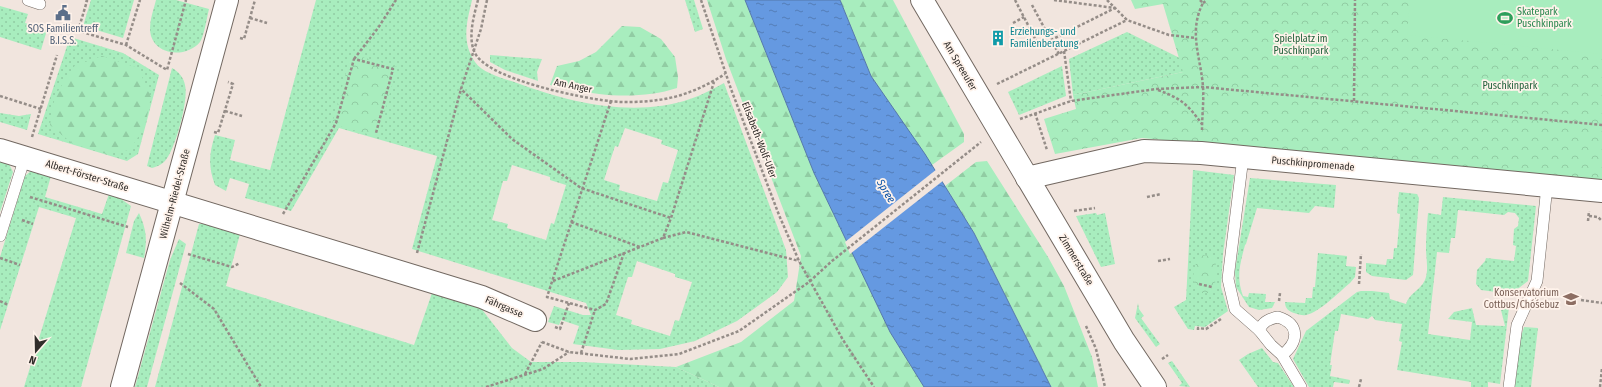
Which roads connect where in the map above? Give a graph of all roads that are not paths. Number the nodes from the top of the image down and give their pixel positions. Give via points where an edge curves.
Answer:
1 (28, 0) edge
2 (227, 0) edge
3 (922, 0) edge
4 (40, 4) dead end
5 (998, 131) joint
6 (28, 147) junction
7 (0, 150) edge
8 (1243, 157) junction
9 (1027, 178) junction
10 (1547, 186) junction
11 (1602, 192) edge
12 (173, 202) junction
13 (0, 236) edge
14 (536, 320) road end
15 (1258, 330) junction
16 (1282, 355) junction
17 (122, 387) edge
18 (1155, 387) edge
19 (1301, 387) edge
20 (1508, 387) edge

1 - 4 lane
2 - 12 street, Wilhelm-Riedel-Straße
3 - 5 street, Am Spreeufer
5 - 9 street, Zimmerstraße
6 - 7 street, Albert-Förster-Straße
6 - 12 street, Albert-Förster-Straße
6 - 13 lane
8 - 9 street, Puschkinpromenade via 1144,151
8 - 10 street, Puschkinpromenade
8 - 15 lane via 1228,279 1235,310
9 - 18 street, Zimmerstraße via 1124,341
10 - 11 street, Puschkinpromenade
10 - 20 lane via 1537,281 1517,325
12 - 14 street, Fährgasse via 482,297
12 - 17 street, Wilhelm-Riedel-Straße
15 - 16 lane
15 - 16 lane via 1270,318 1282,318 1292,325 1294,341
16 - 19 lane

